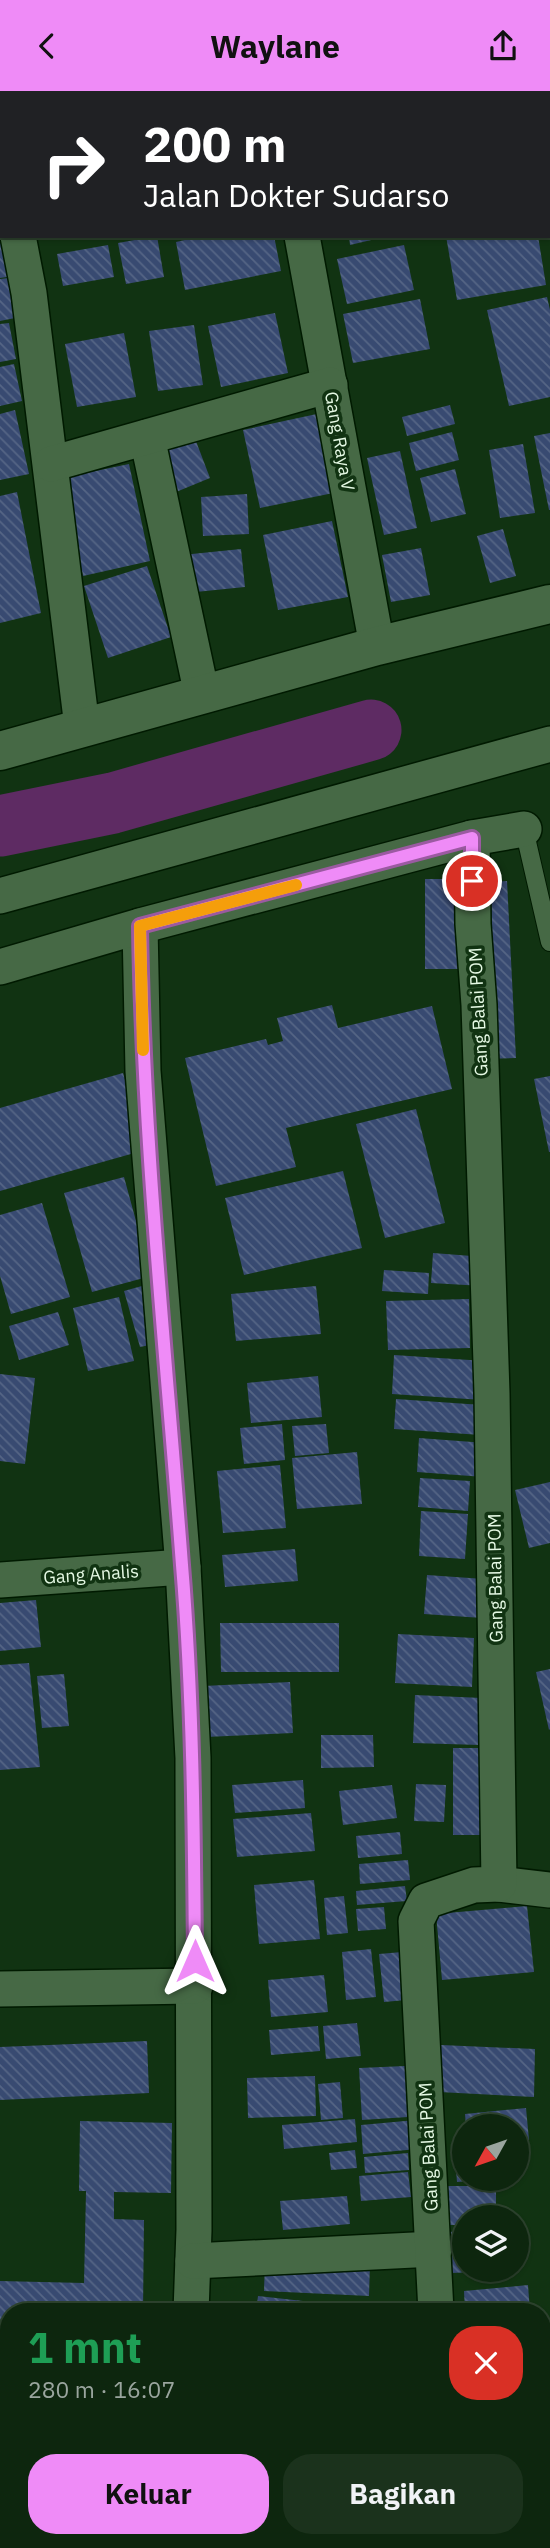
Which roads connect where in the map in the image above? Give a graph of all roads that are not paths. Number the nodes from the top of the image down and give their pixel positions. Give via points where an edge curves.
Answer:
1 (18, 238) edge
2 (302, 238) edge
3 (330, 385) junction
4 (147, 436) junction
5 (51, 464) junction
6 (550, 604) edge
7 (377, 646) junction
8 (202, 695) junction
9 (82, 727) junction
10 (550, 744) edge
11 (0, 751) edge
12 (524, 829) joint
13 (472, 838) junction
14 (0, 896) edge
15 (140, 926) junction
16 (550, 942) edge
17 (0, 967) edge
18 (183, 1567) junction
19 (0, 1580) edge
20 (499, 1884) junction
21 (550, 1890) edge
22 (195, 1986) junction
23 (0, 1989) edge
24 (434, 2249) junction
25 (193, 2261) junction
26 (191, 2303) edge
27 (436, 2303) edge

1 - 5 street
2 - 3 street, Gang Raya V
3 - 4 street
3 - 7 street, Gang Raya V
4 - 5 street
4 - 8 street
5 - 9 street
6 - 7 street
7 - 8 street
8 - 9 street
9 - 11 street
10 - 14 street
12 - 13 street
12 - 16 lane
13 - 15 street
13 - 20 street, Gang Balai POM via 491,1379
15 - 17 street
15 - 18 street via 144,1082
18 - 19 street, Gang Analis
18 - 22 street via 193,1758
20 - 21 street
20 - 24 street, Gang Balai POM via 474,1885 426,1901 416,1921
22 - 23 street
22 - 25 street
24 - 25 street
24 - 27 street, Gang Balai POM
25 - 26 street

